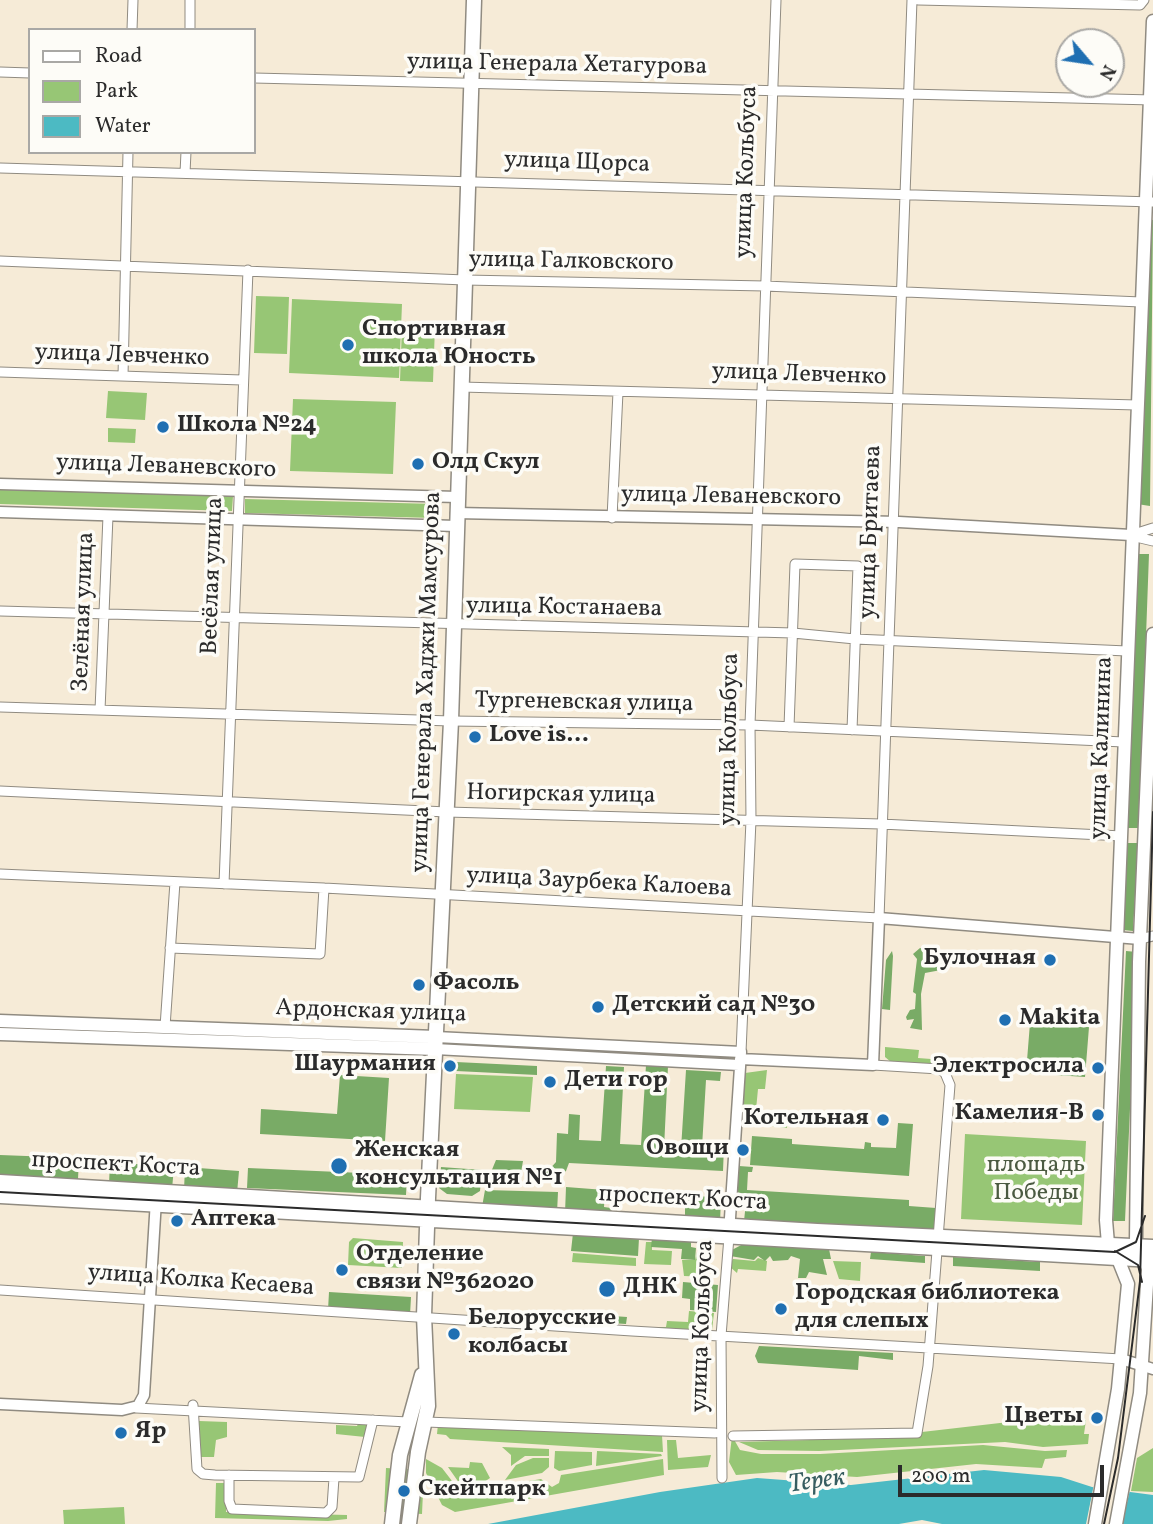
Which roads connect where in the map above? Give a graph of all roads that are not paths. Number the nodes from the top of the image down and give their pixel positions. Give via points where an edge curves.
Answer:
1 (132, 0) edge
2 (190, 0) edge
3 (474, 0) edge
4 (776, 0) edge
5 (912, 0) edge
6 (918, 0) edge
7 (1144, 0) edge
8 (1153, 20) edge
9 (132, 28) edge
10 (190, 28) edge
11 (0, 72) edge
12 (28, 73) edge
13 (256, 78) edge
14 (471, 84) junction
15 (772, 89) junction
16 (910, 95) junction
17 (1151, 100) edge
18 (128, 154) edge
19 (186, 154) edge
20 (0, 168) edge
21 (128, 172) junction
22 (185, 173) junction
23 (468, 181) junction
24 (770, 189) junction
25 (907, 194) junction
26 (1149, 202) edge
27 (0, 261) edge
28 (123, 264) junction
29 (248, 270) junction
30 (465, 281) junction
31 (765, 286) junction
32 (903, 292) junction
33 (1141, 302) junction
34 (0, 372) edge
35 (122, 376) junction
36 (243, 380) junction
37 (461, 387) junction
38 (618, 391) junction
39 (762, 393) junction
40 (897, 398) junction
41 (1137, 405) junction
42 (0, 484) edge
43 (238, 490) junction
44 (457, 497) junction
45 (0, 512) edge
46 (108, 516) junction
47 (612, 518) junction
48 (757, 518) junction
49 (237, 519) junction
50 (456, 519) junction
51 (892, 522) junction
52 (1153, 528) edge
53 (1131, 536) junction
54 (1153, 541) edge
55 (0, 611) edge
56 (104, 615) junction
57 (234, 619) junction
58 (454, 626) junction
59 (755, 632) junction
60 (793, 633) junction
61 (1153, 634) edge
62 (855, 639) junction
63 (890, 640) junction
64 (1127, 651) junction
65 (0, 707) edge
66 (100, 710) junction
67 (230, 714) junction
68 (1151, 717) edge
69 (451, 721) junction
70 (750, 725) junction
71 (789, 727) junction
72 (852, 730) junction
73 (887, 733) junction
74 (1124, 742) junction
75 (0, 791) edge
76 (226, 799) junction
77 (447, 812) junction
78 (751, 820) junction
79 (881, 824) junction
80 (1122, 835) junction
81 (0, 874) edge
82 (175, 881) junction
83 (224, 884) junction
84 (324, 888) junction
85 (444, 896) junction
86 (747, 913) junction
87 (879, 918) junction
88 (1118, 936) junction
89 (1147, 937) edge
90 (170, 948) junction
91 (0, 1021) edge
92 (165, 1027) junction
93 (0, 1034) edge
94 (435, 1043) junction
95 (740, 1058) junction
96 (873, 1065) junction
97 (0, 1182) edge
98 (0, 1196) edge
99 (156, 1197) junction
100 (427, 1214) junction
101 (729, 1231) junction
102 (938, 1242) junction
103 (1108, 1244) junction
104 (1147, 1254) edge
105 (1121, 1258) junction
106 (1128, 1284) junction
107 (0, 1290) edge
108 (151, 1299) junction
109 (424, 1316) junction
110 (721, 1336) junction
111 (929, 1347) junction
112 (1121, 1359) junction
113 (425, 1366) junction
114 (1148, 1367) edge
115 (0, 1404) edge
116 (139, 1404) junction
117 (193, 1408) junction
118 (373, 1420) junction
119 (408, 1422) junction
120 (426, 1422) junction
121 (715, 1433) dead end
122 (733, 1436) dead end
123 (229, 1475) junction
124 (334, 1478) junction
125 (722, 1478) dead end
126 (392, 1524) edge
127 (410, 1524) edge
128 (1095, 1524) edge
129 (1116, 1524) edge

1 - 9 street
2 - 10 street
3 - 14 main road, улица Генерала Хаджи Мамсурова
4 - 15 street, улица Кольбуса
5 - 16 street, улица Бритаева
6 - 7 street via 1140,5
8 - 17 main road, улица Калинина
11 - 12 street
13 - 14 street, улица Генерала Хетагурова
14 - 15 street, улица Генерала Хетагурова
14 - 23 main road, улица Генерала Хаджи Мамсурова
15 - 16 street, улица Генерала Хетагурова
15 - 24 street, улица Кольбуса
16 - 17 street, улица Генерала Хетагурова
16 - 25 street, улица Бритаева
17 - 26 main road, улица Калинина
18 - 21 street
19 - 22 street
20 - 21 street, улица Щорса
21 - 22 street, улица Щорса
21 - 28 street
22 - 23 street, улица Щорса
23 - 24 street, улица Щорса
23 - 30 main road, улица Генерала Хаджи Мамсурова
24 - 25 street, улица Щорса
24 - 31 street, улица Кольбуса
25 - 26 street, улица Щорса
25 - 32 street, улица Бритаева
26 - 33 main road, улица Калинина
27 - 28 street, улица Галковского
28 - 29 street, улица Галковского
28 - 35 street
29 - 30 street, улица Галковского
29 - 36 street, Весёлая улица
30 - 31 street, улица Галковского
30 - 37 main road, улица Генерала Хаджи Мамсурова
31 - 32 street, улица Галковского
31 - 39 street, улица Кольбуса
32 - 33 street, улица Галковского
32 - 40 street, улица Бритаева
33 - 41 main road, улица Калинина
34 - 35 street, улица Левченко
35 - 36 street, улица Левченко
36 - 43 street, Весёлая улица
37 - 38 street, улица Левченко
37 - 44 main road, улица Генерала Хаджи Мамсурова
38 - 39 street, улица Левченко
38 - 47 street
39 - 40 street, улица Левченко
39 - 48 street, улица Кольбуса
40 - 41 street, улица Левченко
40 - 51 street, улица Бритаева
41 - 53 main road, улица Калинина
42 - 43 street, улица Леваневского
43 - 44 street, улица Леваневского
43 - 49 street, Весёлая улица
44 - 50 main road, улица Генерала Хаджи Мамсурова
45 - 46 street, улица Леваневского
46 - 49 street, улица Леваневского
46 - 56 street, Зелёная улица
47 - 48 street, улица Леваневского
47 - 50 street, улица Леваневского
48 - 51 street, улица Леваневского
48 - 59 street, улица Кольбуса
49 - 50 street, улица Леваневского
49 - 57 street, Весёлая улица
50 - 58 main road, улица Генерала Хаджи Мамсурова
51 - 53 street, улица Леваневского
51 - 63 street, улица Бритаева
52 - 53 street, улица Леваневского
53 - 54 street, улица Леваневского
53 - 64 main road, улица Калинина
55 - 56 street, улица Костанаева
56 - 57 street, улица Костанаева
56 - 66 street, Зелёная улица
57 - 58 street, улица Костанаева
57 - 67 street, Весёлая улица
58 - 59 street, улица Костанаева
58 - 69 main road, улица Генерала Хаджи Мамсурова
59 - 60 street, улица Костанаева
59 - 70 street, улица Кольбуса
60 - 62 street, улица Костанаева
60 - 62 street via 795,564 858,566
60 - 71 street
61 - 68 main road, улица Калинина
62 - 63 street, улица Костанаева
62 - 72 street
63 - 64 street, улица Костанаева
63 - 73 street, улица Бритаева
64 - 74 main road, улица Калинина
65 - 66 street, Тургеневская улица
66 - 67 street, Тургеневская улица
67 - 69 street, Тургеневская улица
67 - 76 street, Весёлая улица
68 - 89 main road, улица Калинина
69 - 70 street, Тургеневская улица
69 - 77 main road, улица Генерала Хаджи Мамсурова
70 - 71 street, Тургеневская улица
70 - 78 street, улица Кольбуса
71 - 72 street, Тургеневская улица
72 - 73 street, Тургеневская улица
73 - 74 street, Тургеневская улица
73 - 79 street, улица Бритаева
74 - 80 main road, улица Калинина
75 - 76 street, Ногирская улица
76 - 77 street, Ногирская улица
76 - 83 street, Весёлая улица
77 - 78 street, Ногирская улица
77 - 85 main road, улица Генерала Хаджи Мамсурова
78 - 79 street, Ногирская улица
78 - 86 street, улица Кольбуса
79 - 80 street, Ногирская улица
79 - 87 street, улица Бритаева
80 - 88 main road, улица Калинина
81 - 82 street, улица Заурбека Калоева
82 - 83 street, улица Заурбека Калоева
82 - 90 street
83 - 84 street, улица Заурбека Калоева
84 - 85 street, улица Заурбека Калоева
84 - 90 street via 320,954
85 - 86 street, улица Заурбека Калоева
85 - 94 main road, улица Генерала Хаджи Мамсурова
86 - 87 street, улица Заурбека Калоева
86 - 95 street, улица Кольбуса
87 - 88 street, улица Заурбека Калоева
87 - 96 street, улица Бритаева
88 - 89 street, улица Заурбека Калоева
88 - 103 main road, улица Калинина via 1109,1081
89 - 104 main road, улица Калинина
90 - 92 street
91 - 92 main road, Ардонская улица
92 - 94 main road, Ардонская улица
93 - 94 main road, Ардонская улица
94 - 95 street, Ардонская улица
94 - 100 main road, улица Генерала Хаджи Мамсурова
95 - 96 street, Ардонская улица
95 - 101 street, улица Кольбуса
96 - 102 street, Ардонская улица via 930,1068 945,1073 950,1085
97 - 99 main road, проспект Коста
98 - 99 main road, проспект Коста
99 - 100 main road, проспект Коста
99 - 108 street
100 - 101 main road, проспект Коста
100 - 109 main road, улица Генерала Хаджи Мамсурова
101 - 102 main road, проспект Коста
101 - 110 street, улица Кольбуса
102 - 103 main road, проспект Коста
102 - 105 main road, проспект Коста
102 - 111 street
103 - 104 main road, проспект Коста
103 - 105 main road
104 - 105 main road, проспект Коста
104 - 106 main road
104 - 114 main road, улица Калинина
105 - 106 main road
106 - 112 main road
107 - 108 street, улица Колка Кесаева
108 - 109 street, улица Колка Кесаева
108 - 116 street
109 - 110 street, улица Колка Кесаева
109 - 113 main road, улица Генерала Хаджи Мамсурова
110 - 111 street, улица Колка Кесаева
110 - 125 street, улица Кольбуса
111 - 112 street, улица Колка Кесаева
111 - 122 street via 917,1433
112 - 114 street, улица Колка Кесаева
112 - 128 main road
113 - 119 main road, улица Генерала Хаджи Мамсурова
113 - 120 main road, улица Генерала Хаджи Мамсурова
114 - 129 main road, улица Калинина
115 - 116 street
116 - 117 street
117 - 118 street
117 - 123 street via 197,1469 203,1474
118 - 119 street
118 - 124 street via 362,1474 353,1479
119 - 126 main road, улица Генерала Хаджи Мамсурова
120 - 121 street
120 - 127 main road, улица Генерала Хаджи Мамсурова
123 - 124 street
123 - 124 street via 232,1509 326,1513 332,1507

